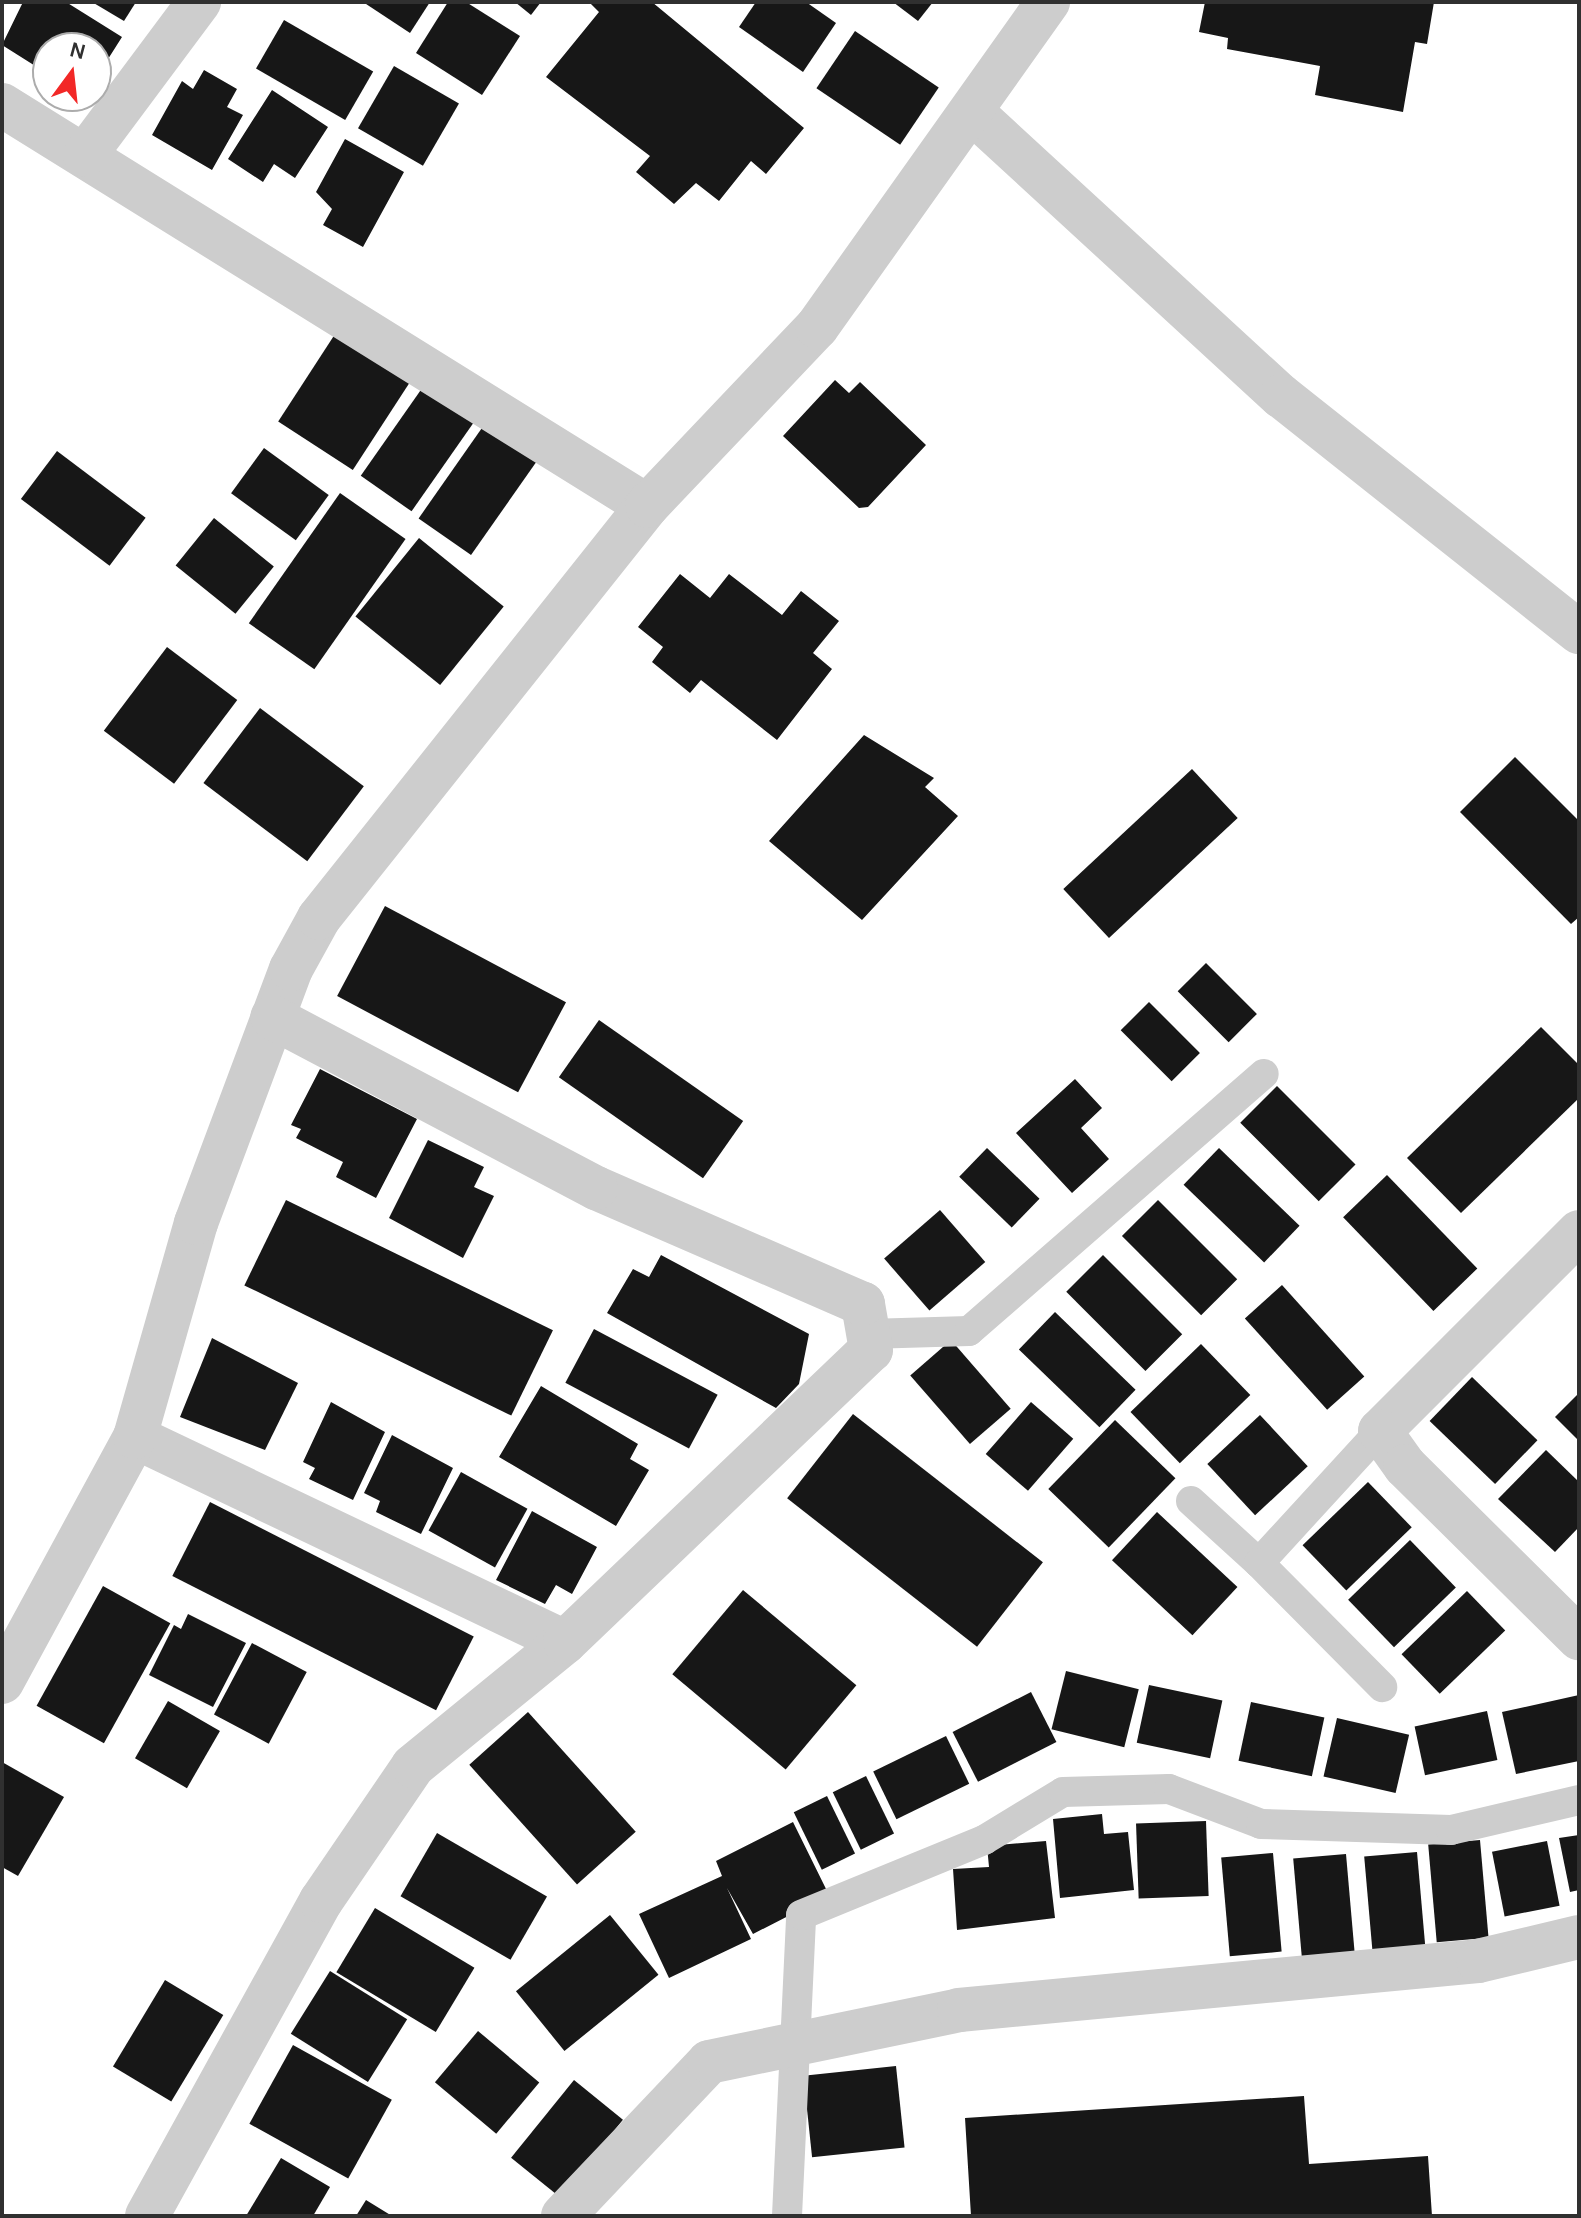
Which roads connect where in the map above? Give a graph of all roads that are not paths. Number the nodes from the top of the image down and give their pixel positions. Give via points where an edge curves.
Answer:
1 (199, 2) edge
2 (1048, 2) edge
3 (2, 105) edge
4 (974, 114) junction
5 (85, 155) junction
6 (647, 506) junction
7 (1579, 632) edge
8 (272, 1017) junction
9 (1264, 1074) dead end
10 (1579, 1232) edge
11 (868, 1334) junction
12 (1380, 1431) junction
13 (135, 1437) junction
14 (1191, 1501) dead end
15 (1259, 1563) junction
16 (1579, 1638) edge
17 (565, 1642) junction
18 (2, 1682) edge
19 (1382, 1687) dead end
20 (1579, 1800) edge
21 (1579, 1937) edge
22 (793, 2041) junction
23 (147, 2216) edge
24 (563, 2216) edge
25 (787, 2216) edge

1 - 5 street
2 - 4 street
3 - 5 street
4 - 6 street via 817,327
4 - 7 street via 1281,396
5 - 6 street
6 - 8 street via 319,918
8 - 11 street via 596,1188 863,1304
8 - 13 street via 196,1223
9 - 11 lane via 969,1331
10 - 12 street
11 - 17 street via 871,1350
12 - 15 lane
12 - 16 street via 1405,1466
13 - 17 street
13 - 18 street
14 - 15 lane
15 - 19 lane
17 - 23 street via 413,1766 321,1901
20 - 22 lane via 1451,1830 1261,1824 1169,1789 1063,1792 984,1840 801,1915
21 - 22 street via 1478,1961 959,2010
22 - 24 street via 709,2062
22 - 25 lane

